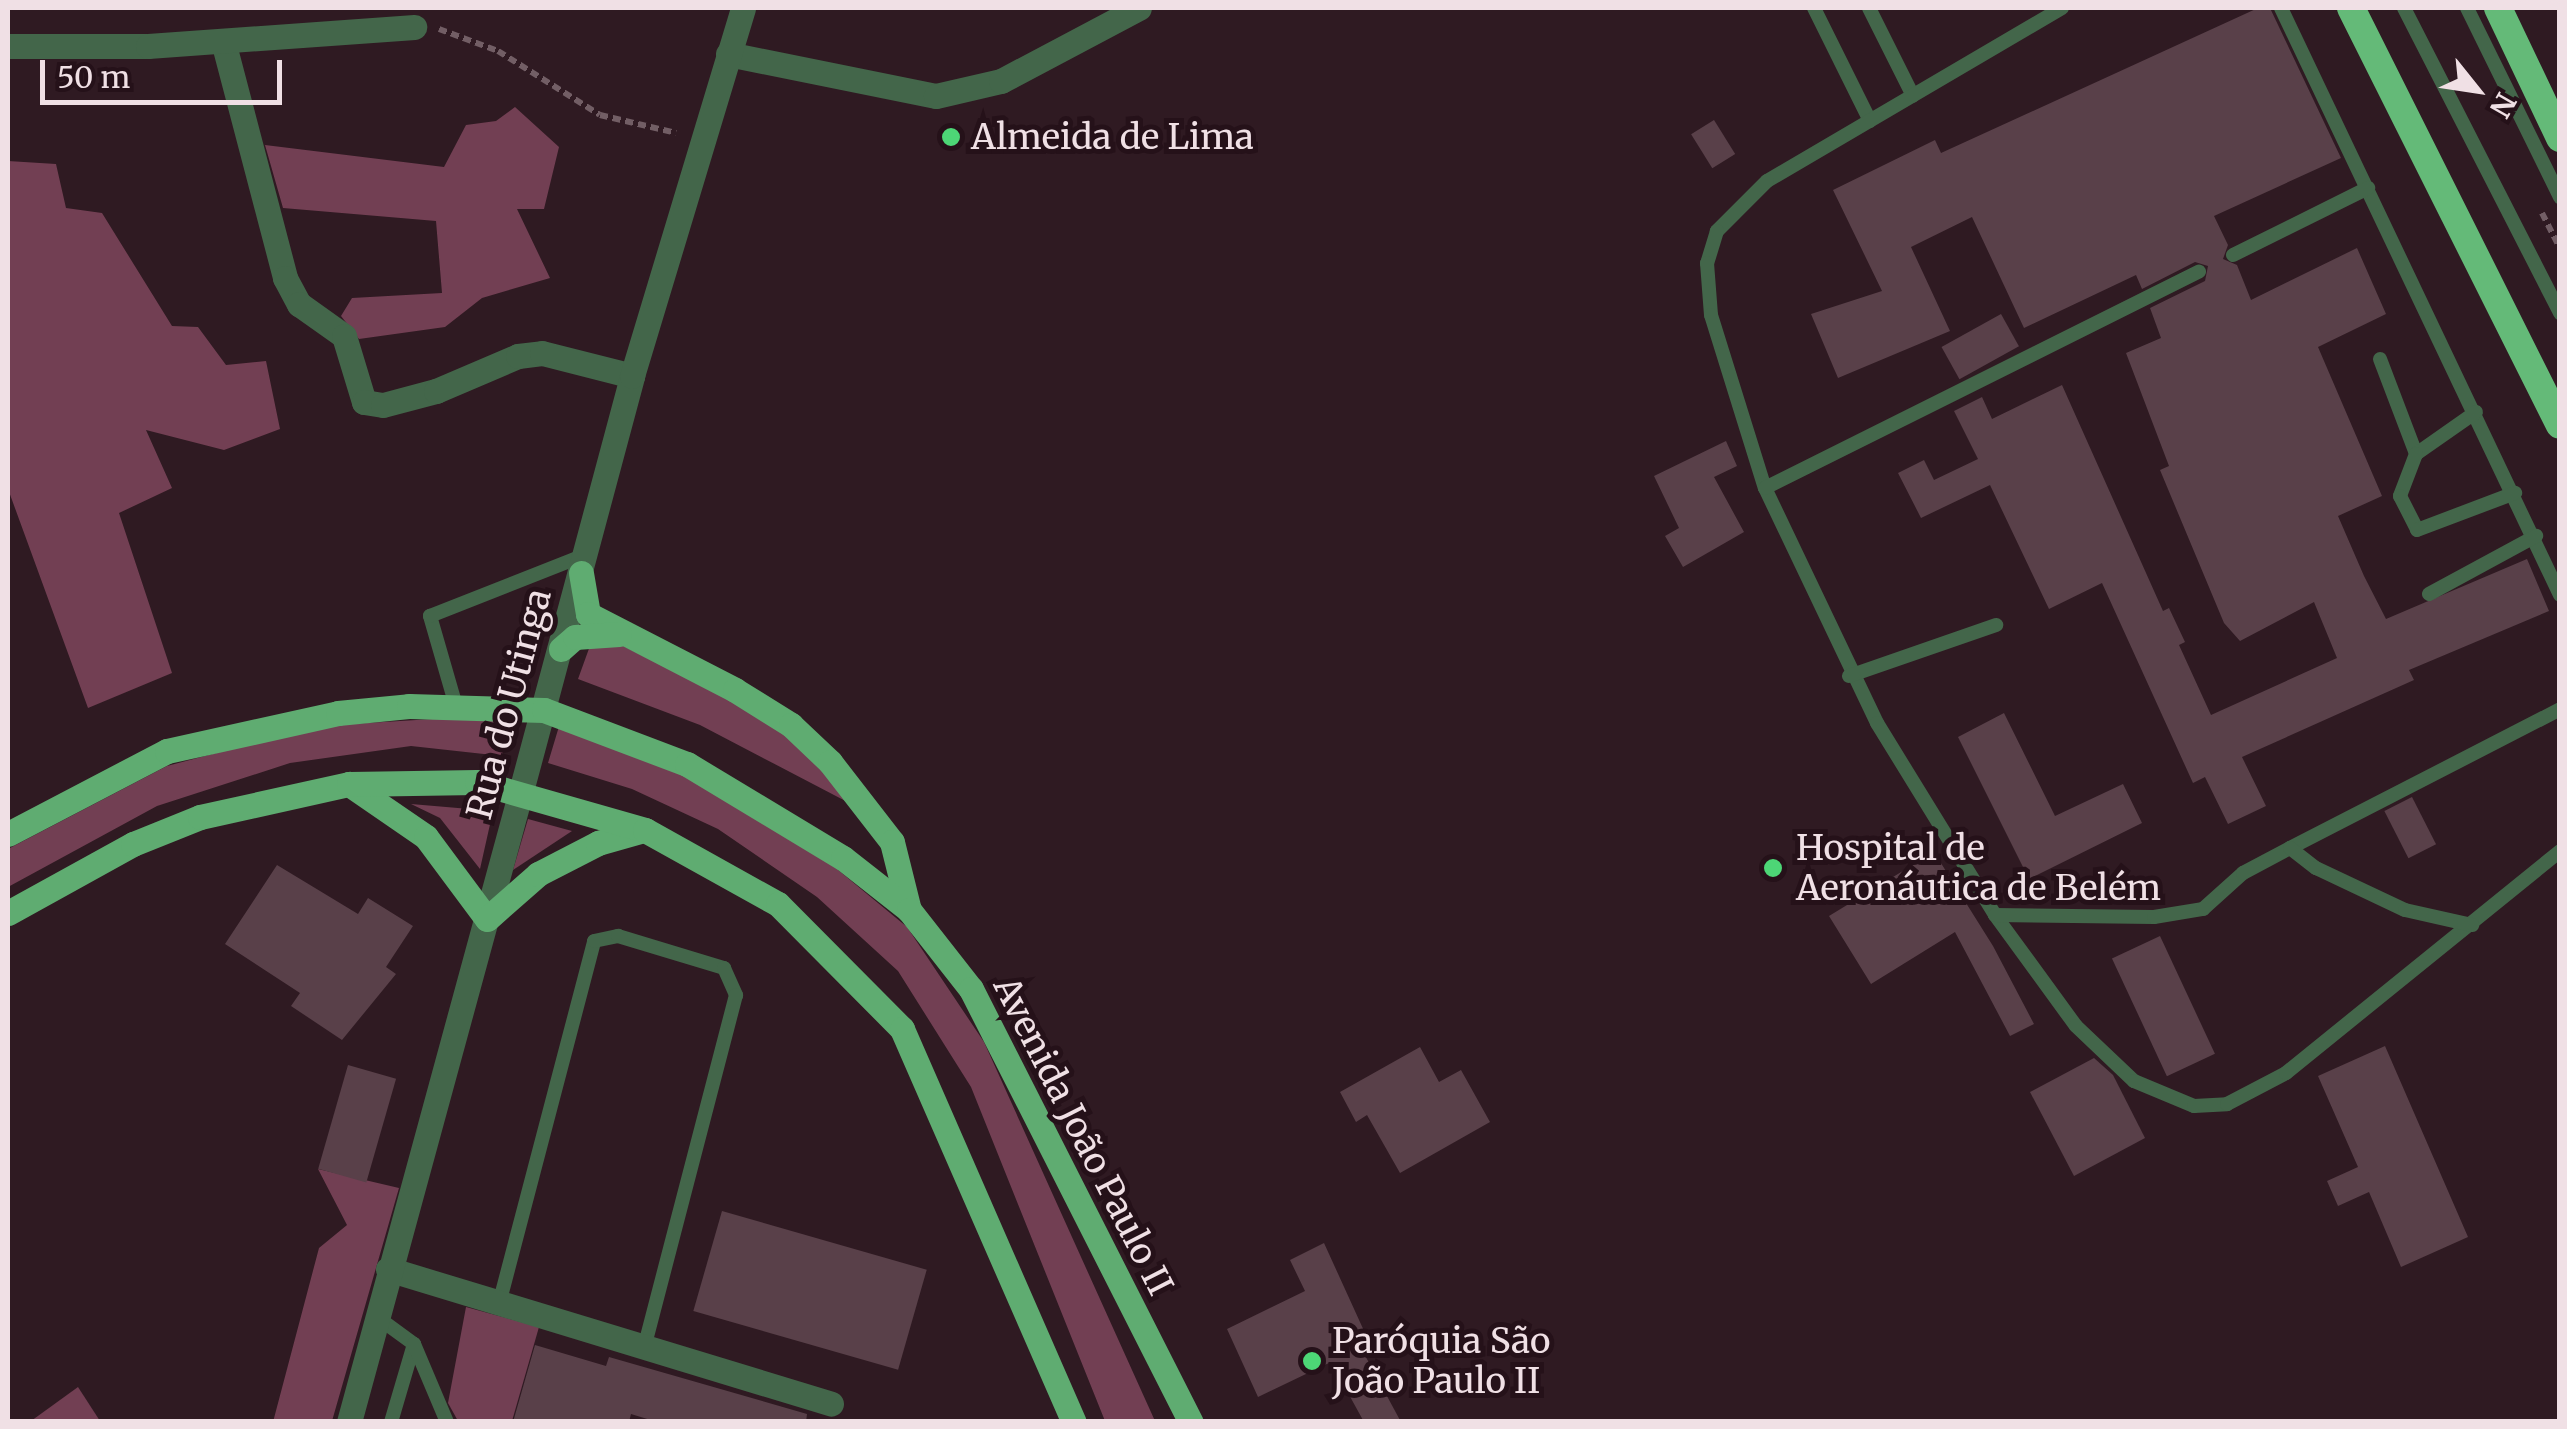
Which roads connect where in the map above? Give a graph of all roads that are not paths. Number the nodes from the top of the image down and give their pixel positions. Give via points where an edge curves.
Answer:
1 (743, 8) edge
2 (1139, 8) edge
3 (1814, 8) edge
4 (1869, 8) edge
5 (2062, 8) edge
6 (2281, 8) edge
7 (2351, 8) edge
8 (2404, 8) edge
9 (2467, 8) edge
10 (2498, 8) edge
11 (414, 27) road end
12 (223, 41) junction
13 (8, 46) edge
14 (728, 54) junction
15 (1913, 96) junction
16 (1870, 121) junction
17 (2560, 138) edge
18 (2368, 188) junction
19 (2560, 197) edge
20 (2233, 255) dead end
21 (2198, 272) dead end
22 (2560, 313) edge
23 (2380, 359) dead end
24 (632, 376) junction
25 (2476, 412) junction
26 (2560, 425) edge
27 (2416, 454) junction
28 (1765, 488) junction
29 (2516, 493) junction
30 (2536, 536) junction
31 (583, 564) junction
32 (2430, 594) dead end
33 (2560, 595) edge
34 (1996, 625) dead end
35 (619, 634) junction
36 (561, 649) junction
37 (1849, 676) junction
38 (456, 706) junction
39 (544, 710) junction
40 (2560, 710) edge
41 (349, 784) junction
42 (521, 791) junction
43 (645, 830) junction
44 (8, 834) edge
45 (2290, 848) junction
46 (2560, 851) edge
47 (909, 910) junction
48 (8, 913) edge
49 (1995, 915) junction
50 (488, 919) junction
51 (2472, 925) junction
52 (388, 1269) junction
53 (499, 1304) junction
54 (376, 1317) junction
55 (414, 1344) junction
56 (644, 1349) junction
57 (831, 1404) dead end
58 (350, 1422) edge
59 (391, 1422) edge
60 (447, 1422) edge
61 (1074, 1422) edge
62 (1191, 1422) edge

1 - 14 street, Rua do Utinga
2 - 14 street via 1001,81 936,96
3 - 16 lane
4 - 15 lane
5 - 15 lane
6 - 18 lane
7 - 26 highway
8 - 22 lane
9 - 19 lane
10 - 17 highway
11 - 12 street
12 - 13 street
12 - 24 street via 285,278 299,304 344,336 364,402 383,405 436,391 518,356 542,353
14 - 24 street, Rua do Utinga
15 - 16 lane
16 - 28 lane via 1739,204 1717,231 1707,263 1711,315
18 - 20 lane
18 - 25 lane
21 - 28 lane
23 - 27 lane
24 - 31 street, Rua do Utinga
25 - 27 lane
25 - 29 lane
27 - 29 lane via 2400,496 2417,530
28 - 37 lane
29 - 30 lane
30 - 32 lane
30 - 33 lane
31 - 35 main road via 581,602
31 - 36 street, Rua do Utinga
31 - 38 lane via 430,616
34 - 37 lane
35 - 36 main road via 575,637
35 - 47 main road via 735,690 791,725 830,762 892,842
36 - 39 street, Rua do Utinga
37 - 49 lane
38 - 39 main road, Avenida João Paulo II
38 - 44 main road, Avenida João Paulo II via 338,713 167,750
39 - 42 street, Rua do Utinga
39 - 47 main road, Avenida João Paulo II via 687,764 843,858
40 - 45 lane
41 - 42 main road via 442,780
41 - 48 main road via 200,817 134,844
41 - 50 main road via 426,838
42 - 43 main road
42 - 50 street, Rua do Utinga
43 - 50 main road via 598,843 538,874
43 - 61 main road via 778,904 902,1029
45 - 49 lane via 2243,873 2204,909 2154,916
45 - 51 lane via 2316,868 2405,910
46 - 51 lane
47 - 62 main road, Avenida João Paulo II via 971,989
49 - 51 lane via 2076,1026 2134,1081 2194,1106 2227,1104 2286,1073
50 - 52 street, Rua do Utinga
52 - 53 street
52 - 54 street, Rua do Utinga
53 - 56 street
53 - 56 lane via 594,941 610,934 724,968 736,995
54 - 55 lane
54 - 58 street, Rua do Utinga
55 - 59 lane
55 - 60 lane
56 - 57 street

